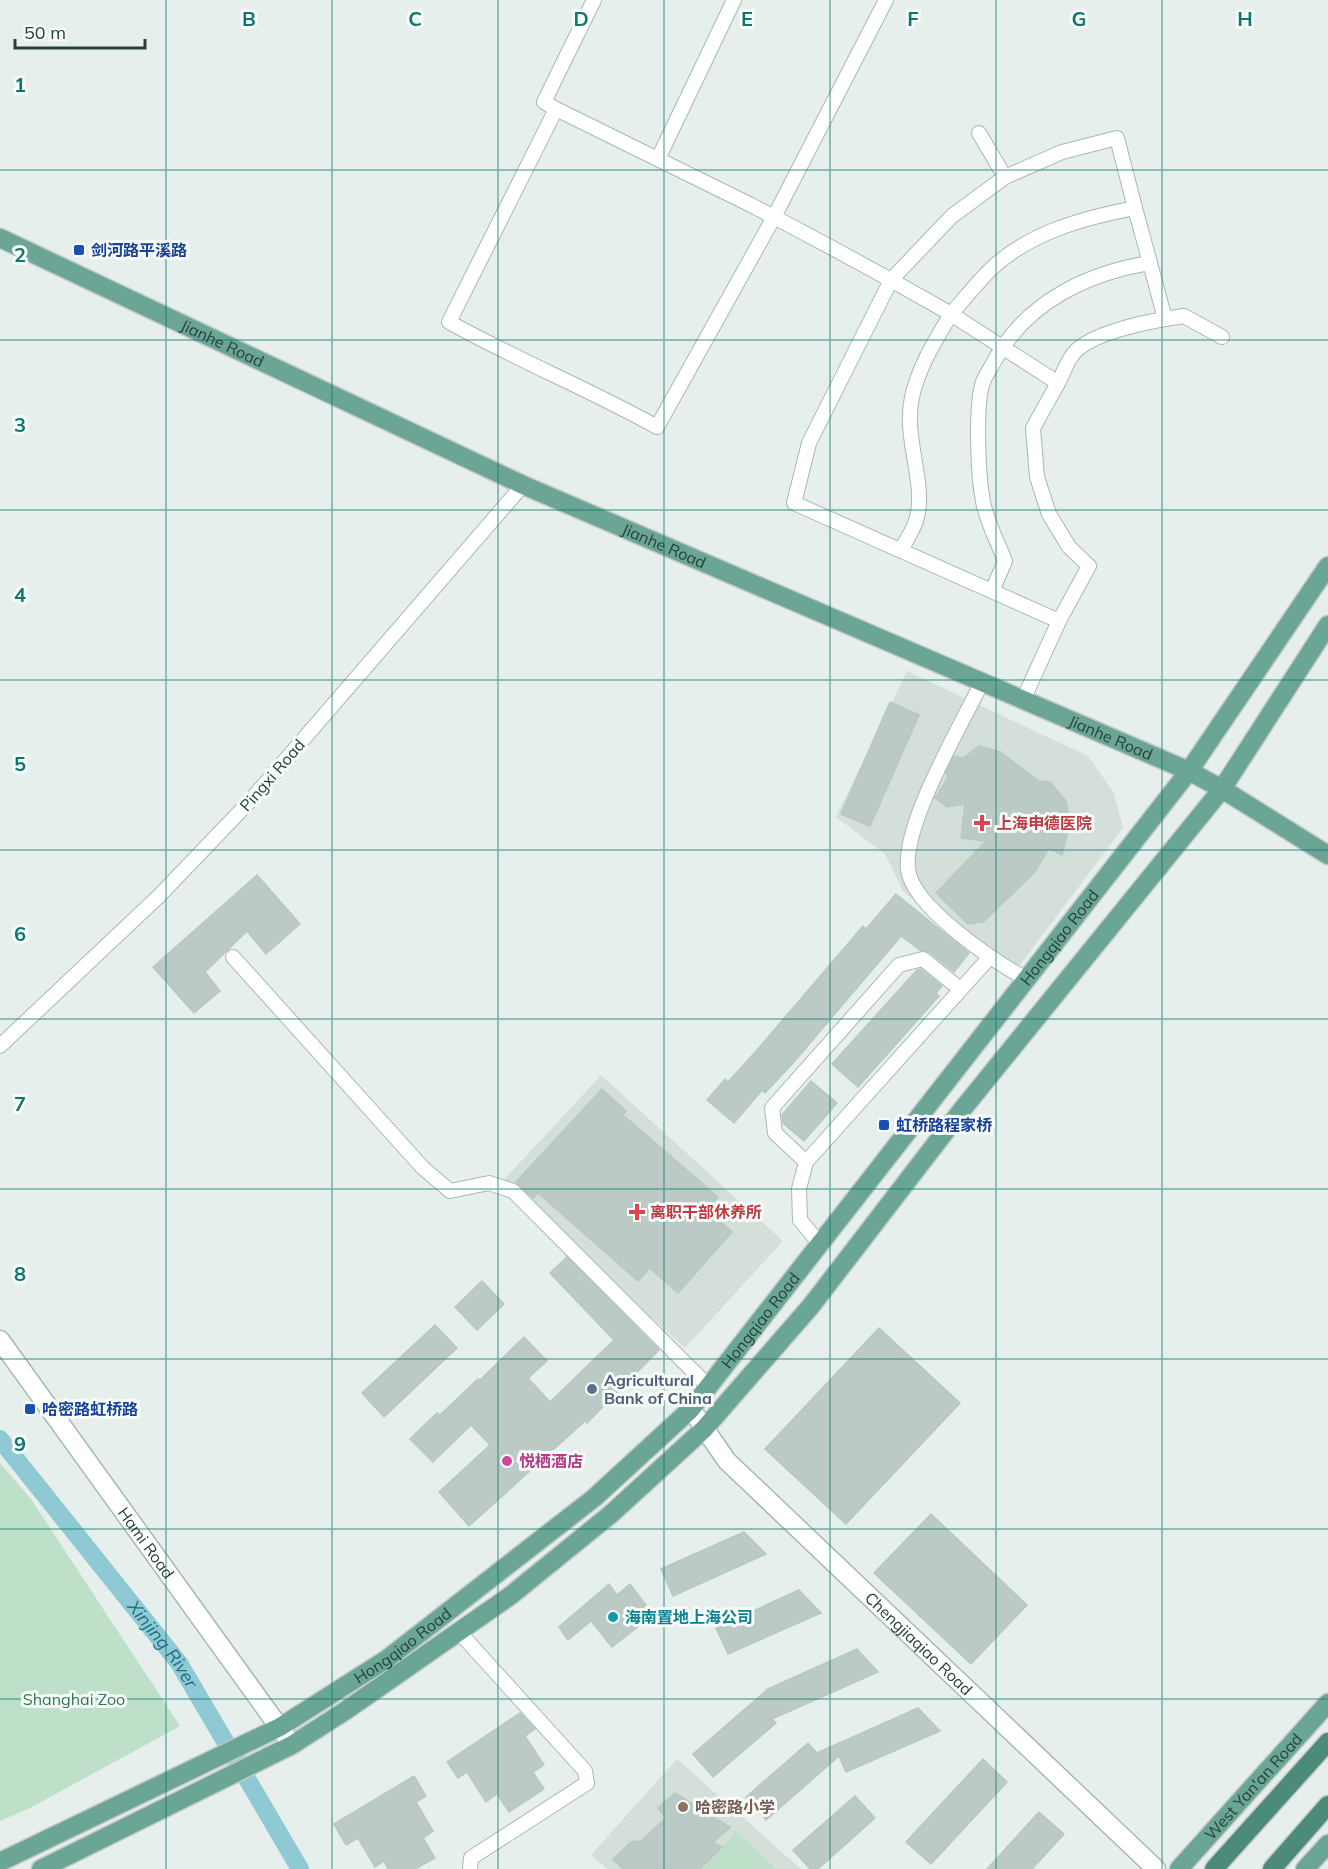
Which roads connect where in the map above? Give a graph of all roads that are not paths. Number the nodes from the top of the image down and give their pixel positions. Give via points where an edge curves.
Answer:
1 (594, 0) edge
2 (734, 0) edge
3 (886, 0) edge
4 (556, 109) junction
5 (979, 134) dead end
6 (658, 159) junction
7 (1005, 177) junction
8 (1135, 208) junction
9 (774, 217) junction
10 (0, 238) edge
11 (1150, 263) junction
12 (891, 280) junction
13 (951, 314) junction
14 (1166, 319) junction
15 (1222, 337) dead end
16 (1003, 347) junction
17 (1058, 382) junction
18 (523, 485) junction
19 (901, 550) junction
20 (1328, 566) edge
21 (992, 591) junction
22 (1059, 621) junction
23 (1328, 626) edge
24 (982, 682) junction
25 (1023, 700) junction
26 (1189, 771) junction
27 (1222, 789) junction
28 (1328, 855) edge
29 (233, 957) dead end
30 (989, 958) junction
31 (1026, 979) junction
32 (960, 989) junction
33 (0, 1046) edge
34 (806, 1162) junction
35 (820, 1244) junction
36 (0, 1340) edge
37 (709, 1387) junction
38 (691, 1410) junction
39 (704, 1429) junction
40 (460, 1633) junction
41 (1328, 1703) edge
42 (280, 1727) junction
43 (1328, 1742) edge
44 (292, 1745) junction
45 (1328, 1805) edge
46 (1328, 1844) edge
47 (0, 1862) edge
48 (41, 1869) edge
49 (470, 1869) edge
50 (1156, 1869) edge
51 (1179, 1869) edge
52 (1214, 1869) edge
53 (1272, 1869) edge
54 (1305, 1869) edge

1 - 4 street via 544,102
2 - 6 street
3 - 9 street
4 - 6 street
4 - 9 street via 449,322 500,351 563,378 657,427
5 - 7 street
6 - 9 street
7 - 8 street via 1062,152 1117,138
7 - 12 street via 952,216
8 - 11 street
8 - 13 street via 1087,217 1041,236 993,268
9 - 12 street
10 - 18 main road, Jianhe Road
11 - 14 street
11 - 16 street via 1088,278 1053,298 1025,318
12 - 13 street
12 - 19 street via 809,442 794,502
13 - 16 street
13 - 19 street via 924,358 911,399 910,444 918,488 917,517
14 - 15 street via 1184,316
14 - 17 street via 1104,335 1074,352
16 - 17 street
16 - 21 street via 982,383 979,424 983,503 1005,561
17 - 22 street via 1034,428 1037,477 1050,514 1069,548 1089,566
18 - 24 main road, Jianhe Road
18 - 33 street, Pingxi Road via 250,801 159,896
19 - 21 street
20 - 26 main road, Hongqiao Road
21 - 22 street
22 - 25 street
23 - 27 main road, Hongqiao Road
24 - 25 main road, Jianhe Road
24 - 30 street via 928,793 912,837 908,870 920,899
25 - 26 main road, Jianhe Road
26 - 27 main road, Jianhe Road
26 - 31 main road, Hongqiao Road
27 - 28 main road, Jianhe Road
27 - 39 main road, Hongqiao Road via 961,1111 811,1306
29 - 37 street via 423,1168 450,1191 489,1183 513,1191
30 - 31 street
30 - 32 street
31 - 35 main road, Hongqiao Road
32 - 34 street
32 - 34 street via 922,958 899,965 772,1108 775,1134
34 - 35 street via 799,1189 800,1220
35 - 37 main road, Hongqiao Road
36 - 42 street, Hami Road
37 - 38 main road, Hongqiao Road
38 - 39 street, Chengjiaqiao Road
38 - 42 main road, Hongqiao Road via 594,1498 387,1659
39 - 40 main road, Hongqiao Road via 611,1514
39 - 50 street, Chengjiaqiao Road via 728,1461
40 - 44 main road, Hongqiao Road
40 - 49 street via 585,1770 587,1783 471,1858
41 - 51 main road, West Yan'an Road
42 - 44 street, Hami Road
42 - 47 main road, Hongqiao Road
43 - 52 highway
44 - 48 main road, Hongqiao Road
45 - 53 highway
46 - 54 main road

